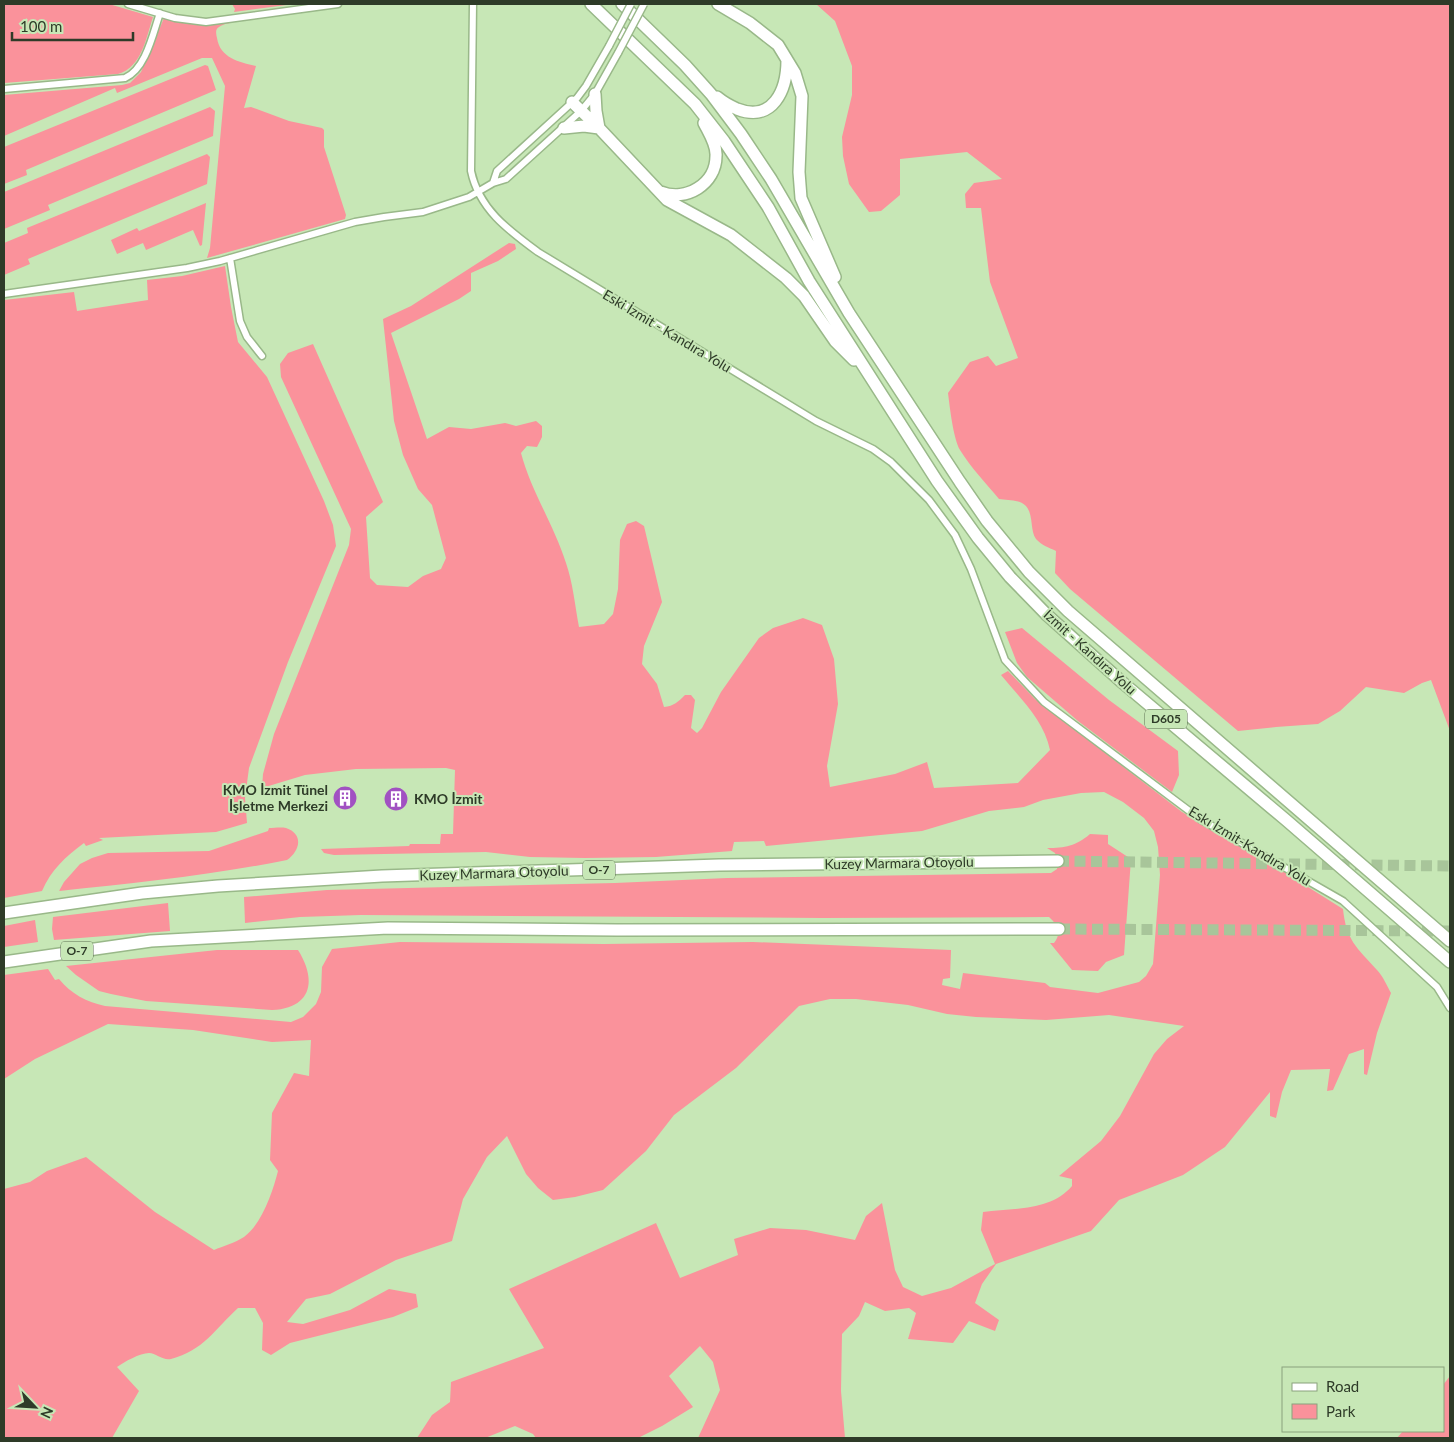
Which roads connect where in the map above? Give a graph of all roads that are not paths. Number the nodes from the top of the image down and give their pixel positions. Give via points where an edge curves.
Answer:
1 (128, 4) edge
2 (338, 4) edge
3 (473, 4) edge
4 (592, 4) edge
5 (622, 4) edge
6 (631, 4) edge
7 (644, 4) edge
8 (718, 4) edge
9 (160, 13) junction
10 (787, 58) junction
11 (4, 88) edge
12 (595, 94) junction
13 (711, 94) junction
14 (572, 102) junction
15 (695, 104) junction
16 (581, 111) junction
17 (564, 128) junction
18 (599, 128) junction
19 (493, 183) junction
20 (478, 191) junction
21 (657, 191) junction
22 (230, 258) junction
23 (4, 294) edge
24 (849, 313) junction
25 (262, 356) dead end
26 (869, 376) junction
27 (992, 621) joint
28 (1058, 861) tunnel mouth
29 (4, 912) edge
30 (1059, 930) tunnel mouth
31 (1450, 941) edge
32 (4, 962) edge
33 (1450, 962) edge
34 (1450, 1008) edge

1 - 9 street
2 - 9 street via 206,22
3 - 20 street, Eski İzmit - Kandıra Yolu via 471,171
4 - 15 highway
5 - 13 highway
6 - 14 street, bridge via 586,86
7 - 12 street, bridge
8 - 10 highway via 764,33
9 - 11 street via 144,58 131,76
10 - 13 highway via 785,85 780,95 763,110 738,110
10 - 24 highway via 802,96 801,198
12 - 16 street
12 - 18 highway
13 - 24 highway via 771,179
14 - 16 highway
14 - 19 street via 497,171
15 - 21 highway via 717,154 711,177 691,193 668,195
15 - 26 highway via 724,140 768,207 809,281
16 - 17 street
16 - 18 highway
17 - 18 highway
17 - 19 street via 506,179
18 - 21 highway
19 - 20 street
20 - 22 street via 423,212 356,222
20 - 27 street, Eski İzmit - Kandıra Yolu via 493,216 538,252 816,421 874,449 891,462 929,500 955,535
21 - 26 highway via 667,200 731,234 786,278 804,296 835,342
22 - 23 street via 187,268
22 - 25 street via 240,321 247,337
24 - 31 highway via 982,513 1029,572 1068,611
26 - 33 highway, İzmit - Kandıra Yolu / D605 via 936,481 1010,578 1123,683
27 - 34 street, Eskı İzmit-Kandıra Yolu via 1005,660 1044,702 1200,819 1343,901 1437,987
28 - 29 highway, Kuzey Marmara Otoyolu / O-7 via 719,865 382,876 142,893
30 - 32 highway, O-7 via 388,928 151,941

